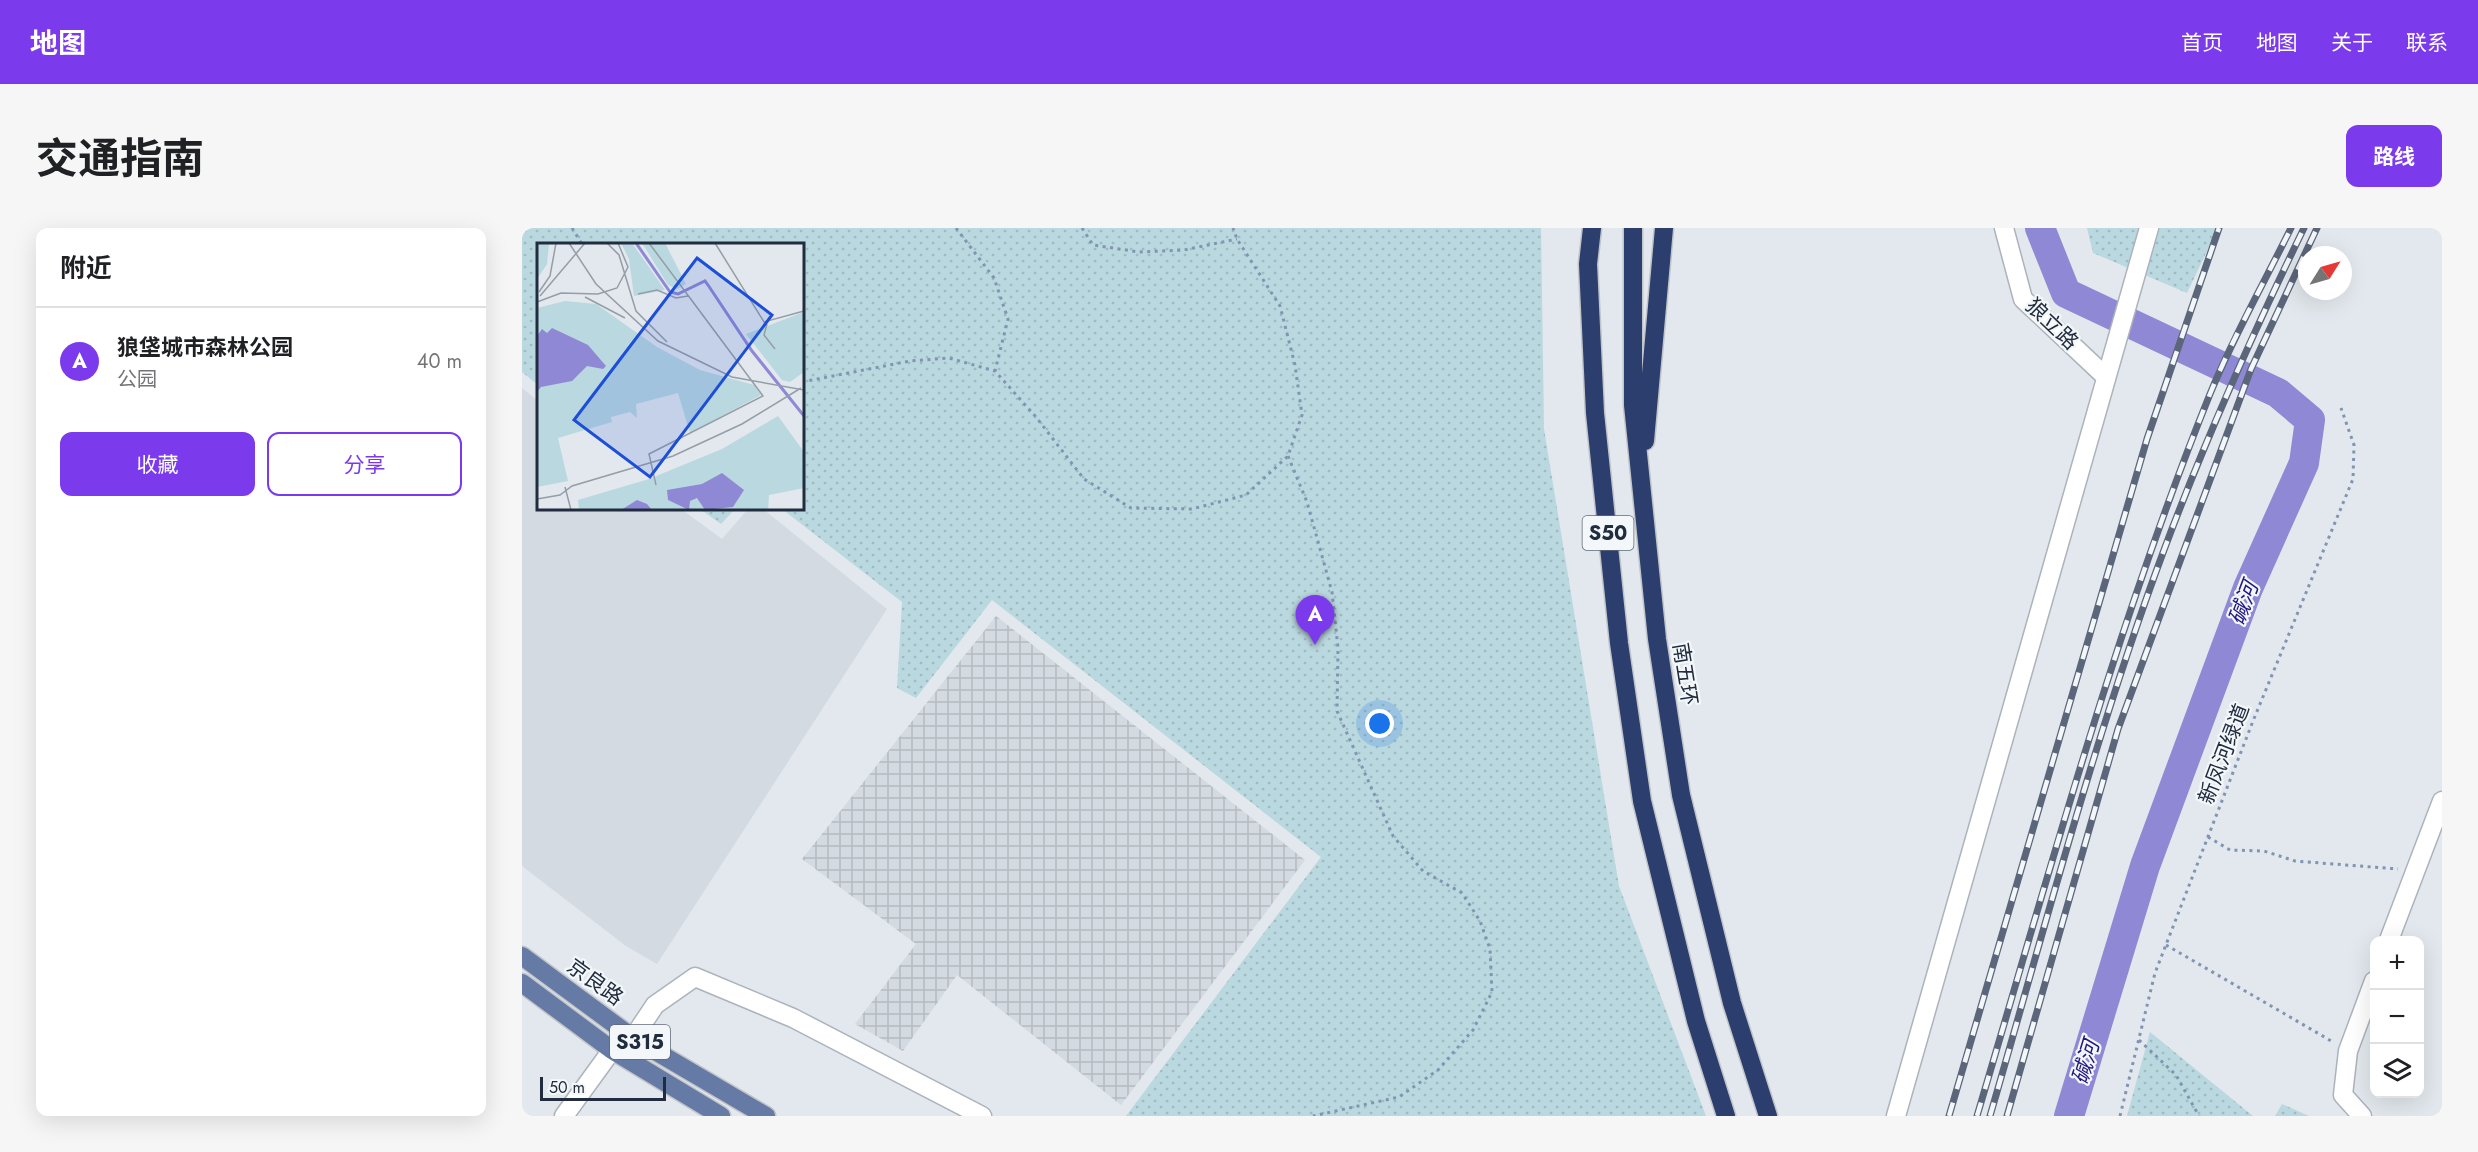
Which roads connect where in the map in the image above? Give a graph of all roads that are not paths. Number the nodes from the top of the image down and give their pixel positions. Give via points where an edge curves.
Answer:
1 (1587, 228) edge
2 (1592, 228) edge
3 (1633, 228) edge
4 (1664, 228) edge
5 (2004, 228) edge
6 (2149, 228) edge
7 (1588, 264) junction
8 (2106, 376) junction
9 (1641, 484) junction
10 (2442, 801) edge
11 (2391, 936) edge
12 (522, 956) edge
13 (522, 983) edge
14 (2371, 990) edge
15 (633, 1038) junction
16 (612, 1050) junction
17 (564, 1116) edge
18 (721, 1116) edge
19 (766, 1116) edge
20 (982, 1116) edge
21 (1726, 1116) edge
22 (1768, 1116) edge
23 (1896, 1116) edge
24 (2362, 1116) edge

1 - 7 highway
2 - 7 highway, S50
3 - 9 highway, 南五环 / S50 via 1633,405
4 - 9 highway
5 - 8 street, 狼立路 via 2023,299
6 - 8 street
7 - 21 highway, S50 via 1595,413 1619,643 1642,801 1696,1021
8 - 23 street
9 - 22 highway, 南五环 / S50 via 1657,639 1681,795 1732,1004
10 - 11 street
12 - 15 main road, 京良路 / S315
13 - 16 main road, 京良路 / S315
14 - 24 street via 2348,1051 2343,1095
15 - 16 street
15 - 19 main road, 京良路 / S315
15 - 20 street via 655,1005 695,977 793,1018
16 - 17 street
16 - 18 main road, 京良路 / S315

